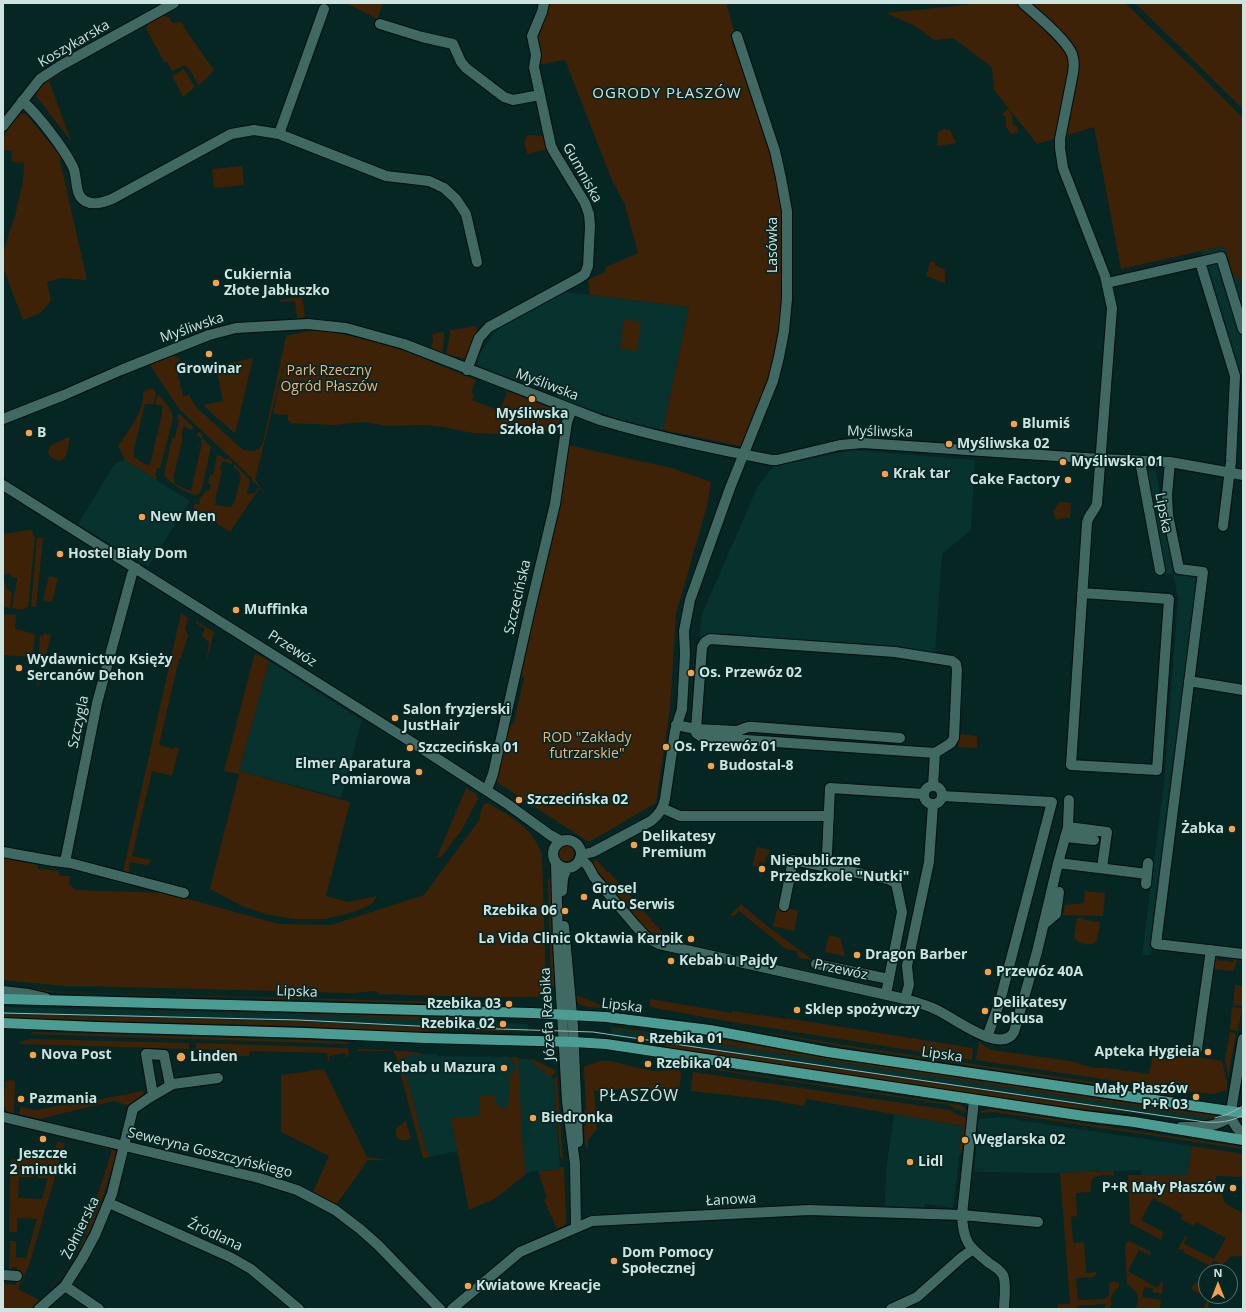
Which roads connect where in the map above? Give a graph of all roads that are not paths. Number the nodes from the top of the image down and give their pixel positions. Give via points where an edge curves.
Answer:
1 (174, 3) edge
2 (544, 3) edge
3 (1023, 3) edge
4 (324, 9) dead end
5 (380, 24) dead end
6 (737, 36) dead end
7 (540, 95) junction
8 (22, 101) junction
9 (3, 126) edge
10 (279, 134) junction
11 (477, 262) dead end
12 (1200, 262) junction
13 (1107, 283) junction
14 (1243, 330) edge
15 (467, 370) junction
16 (1239, 385) edge
17 (572, 409) junction
18 (3, 419) edge
19 (743, 454) junction
20 (1100, 459) junction
21 (1140, 461) junction
22 (1170, 462) junction
23 (1229, 472) junction
24 (1243, 475) edge
25 (3, 486) edge
26 (1223, 526) dead end
27 (136, 568) junction
28 (1160, 570) dead end
29 (1082, 593) junction
30 (1189, 681) junction
31 (1243, 690) edge
32 (676, 725) junction
33 (696, 729) junction
34 (858, 735) junction
35 (900, 738) dead end
36 (858, 748) junction
37 (935, 753) junction
38 (933, 786) junction
39 (487, 790) junction
40 (924, 794) junction
41 (942, 796) junction
42 (1069, 800) dead end
43 (933, 804) junction
44 (662, 808) junction
45 (829, 816) junction
46 (1066, 832) junction
47 (1094, 840) dead end
48 (557, 844) junction
49 (3, 852) edge
50 (827, 854) dead end
51 (577, 859) junction
52 (65, 862) junction
53 (556, 863) junction
54 (1058, 863) junction
55 (1148, 863) dead end
56 (1102, 868) junction
57 (1059, 892) dead end
58 (184, 893) dead end
59 (784, 906) dead end
60 (1043, 925) junction
61 (1211, 950) junction
62 (1243, 954) edge
63 (816, 964) dead end
64 (889, 979) junction
65 (3, 990) edge
66 (886, 994) junction
67 (3, 999) edge
68 (52, 999) junction
69 (905, 999) junction
70 (567, 1015) junction
71 (3, 1023) edge
72 (987, 1037) junction
73 (1243, 1039) edge
74 (569, 1042) junction
75 (1197, 1049) dead end
76 (218, 1078) dead end
77 (170, 1085) junction
78 (153, 1095) junction
79 (974, 1100) junction
80 (1243, 1113) edge
81 (1230, 1114) junction
82 (3, 1117) edge
83 (1157, 1126) junction
84 (1243, 1134) edge
85 (1243, 1140) edge
86 (124, 1146) junction
87 (109, 1202) junction
88 (962, 1215) junction
89 (1038, 1222) dead end
90 (576, 1227) junction
91 (972, 1250) junction
92 (3, 1275) edge
93 (17, 1276) dead end
94 (65, 1286) junction
95 (39, 1309) edge
96 (99, 1309) edge
97 (299, 1309) edge
98 (440, 1309) edge
99 (452, 1309) edge
100 (891, 1309) edge
101 (1004, 1309) edge

1 - 8 street, Koszykarska via 44,76
2 - 7 street, Gumniska via 532,36 536,55 534,67
3 - 13 street via 1063,41 1072,54 1074,65 1061,134 1061,159
4 - 10 street
5 - 7 street via 453,44 466,68 504,97 513,100
6 - 19 street, Lasówka via 775,151 787,211 787,299 780,350 773,381
7 - 15 street, Gumniska via 554,152 588,209 588,266 585,274 579,278 489,327 479,338
8 - 9 street, Koszykarska
8 - 10 street via 69,158 75,172 78,194 84,201 92,204 112,199 231,134 254,130
10 - 11 street via 386,176 429,181 444,188 456,199 466,214
12 - 13 street
12 - 14 street via 1221,257
12 - 16 street
13 - 20 street via 1111,301 1111,322
15 - 17 street, Myśliwska
15 - 18 street, Myśliwska via 404,344 346,328 308,324 236,328 209,335
16 - 23 street
17 - 19 street, Myśliwska via 616,425
17 - 39 street, Szczecińska via 567,422 554,504 495,768
19 - 20 street, Myśliwska via 776,460 840,445 863,443
19 - 32 street, Lasówka via 690,600 684,631 682,709
20 - 21 street, Myśliwska
20 - 29 street via 1097,504 1087,523
21 - 22 street, Myśliwska
21 - 28 street, Lipska
22 - 23 street, Myśliwska
22 - 30 street via 1168,514 1179,569 1202,572
23 - 24 street, Myśliwska
23 - 26 street
25 - 27 street, Przewóz
27 - 39 street, Przewóz
27 - 52 street, Szczygla via 132,574 97,703
29 - 29 street via 1071,765 1158,770 1169,599
30 - 31 street
30 - 61 street via 1156,944
32 - 33 street
32 - 44 street, Lasówka
33 - 34 street via 737,731 754,727
33 - 36 street via 702,737 761,746
33 - 37 street via 702,647 710,639 895,652 952,661 956,664 954,738 951,743
34 - 35 street
34 - 36 street
36 - 37 street
37 - 38 street
38 - 40 street
38 - 41 street via 940,789
39 - 48 street, Przewóz via 542,829
40 - 43 street via 926,801
40 - 45 street via 830,788
41 - 43 street via 939,803
41 - 72 street via 1052,802 1000,1001
42 - 46 street, Przewóz
43 - 69 street via 929,862 907,966 909,985
44 - 45 street via 680,816 707,813
44 - 51 street via 650,821
45 - 50 street
46 - 47 street
46 - 54 street, Przewóz
46 - 56 street via 1107,832
48 - 51 street via 569,840 576,844
48 - 53 street via 553,856
49 - 52 street
51 - 53 street via 559,866
51 - 66 street, Przewóz via 640,932 659,944
51 - 70 street, Józefa Rzebika via 563,878
52 - 58 street
53 - 70 street, Józefa Rzebika via 558,943
54 - 56 street
54 - 60 street, Przewóz
55 - 56 street via 1146,879
57 - 60 street via 1056,914
59 - 64 street via 793,860 888,879 896,883 902,912
60 - 72 street, Przewóz via 1014,1034 1001,1041
61 - 62 street
61 - 75 street
63 - 64 street
64 - 66 street
65 - 68 street
66 - 69 street, Przewóz
67 - 68 main road, Lipska
68 - 70 main road, Lipska
69 - 72 street, Przewóz via 937,1010
70 - 74 street, Józefa Rzebika
70 - 81 main road, Lipska via 606,1017 710,1030 828,1052
71 - 74 main road
73 - 81 street
74 - 79 main road via 626,1047
74 - 90 street, Józefa Rzebika via 567,1101 575,1164
76 - 77 street
77 - 78 street, Żołnierska
77 - 78 street via 164,1055 146,1054
78 - 86 street, Żołnierska via 133,1109
79 - 83 main road
79 - 88 street
80 - 81 main road, Lipska
81 - 83 street via 1223,1122 1212,1126
81 - 84 street via 1236,1128
82 - 86 street, Seweryna Goszczyńskiego
83 - 85 main road
86 - 87 street, Żołnierska
86 - 98 street, Seweryna Goszczyńskiego via 259,1178 297,1190 335,1210 360,1229
87 - 94 street, Żołnierska via 89,1246
87 - 97 street, Źródlana via 230,1257 251,1269
88 - 89 street, Łanowa
88 - 90 street, Łanowa via 809,1210 592,1221
88 - 91 street via 965,1236
90 - 99 street, Łanowa via 520,1252
91 - 100 street via 917,1297
91 - 101 street via 1003,1276
92 - 93 street
94 - 95 street, Żołnierska
94 - 96 street

